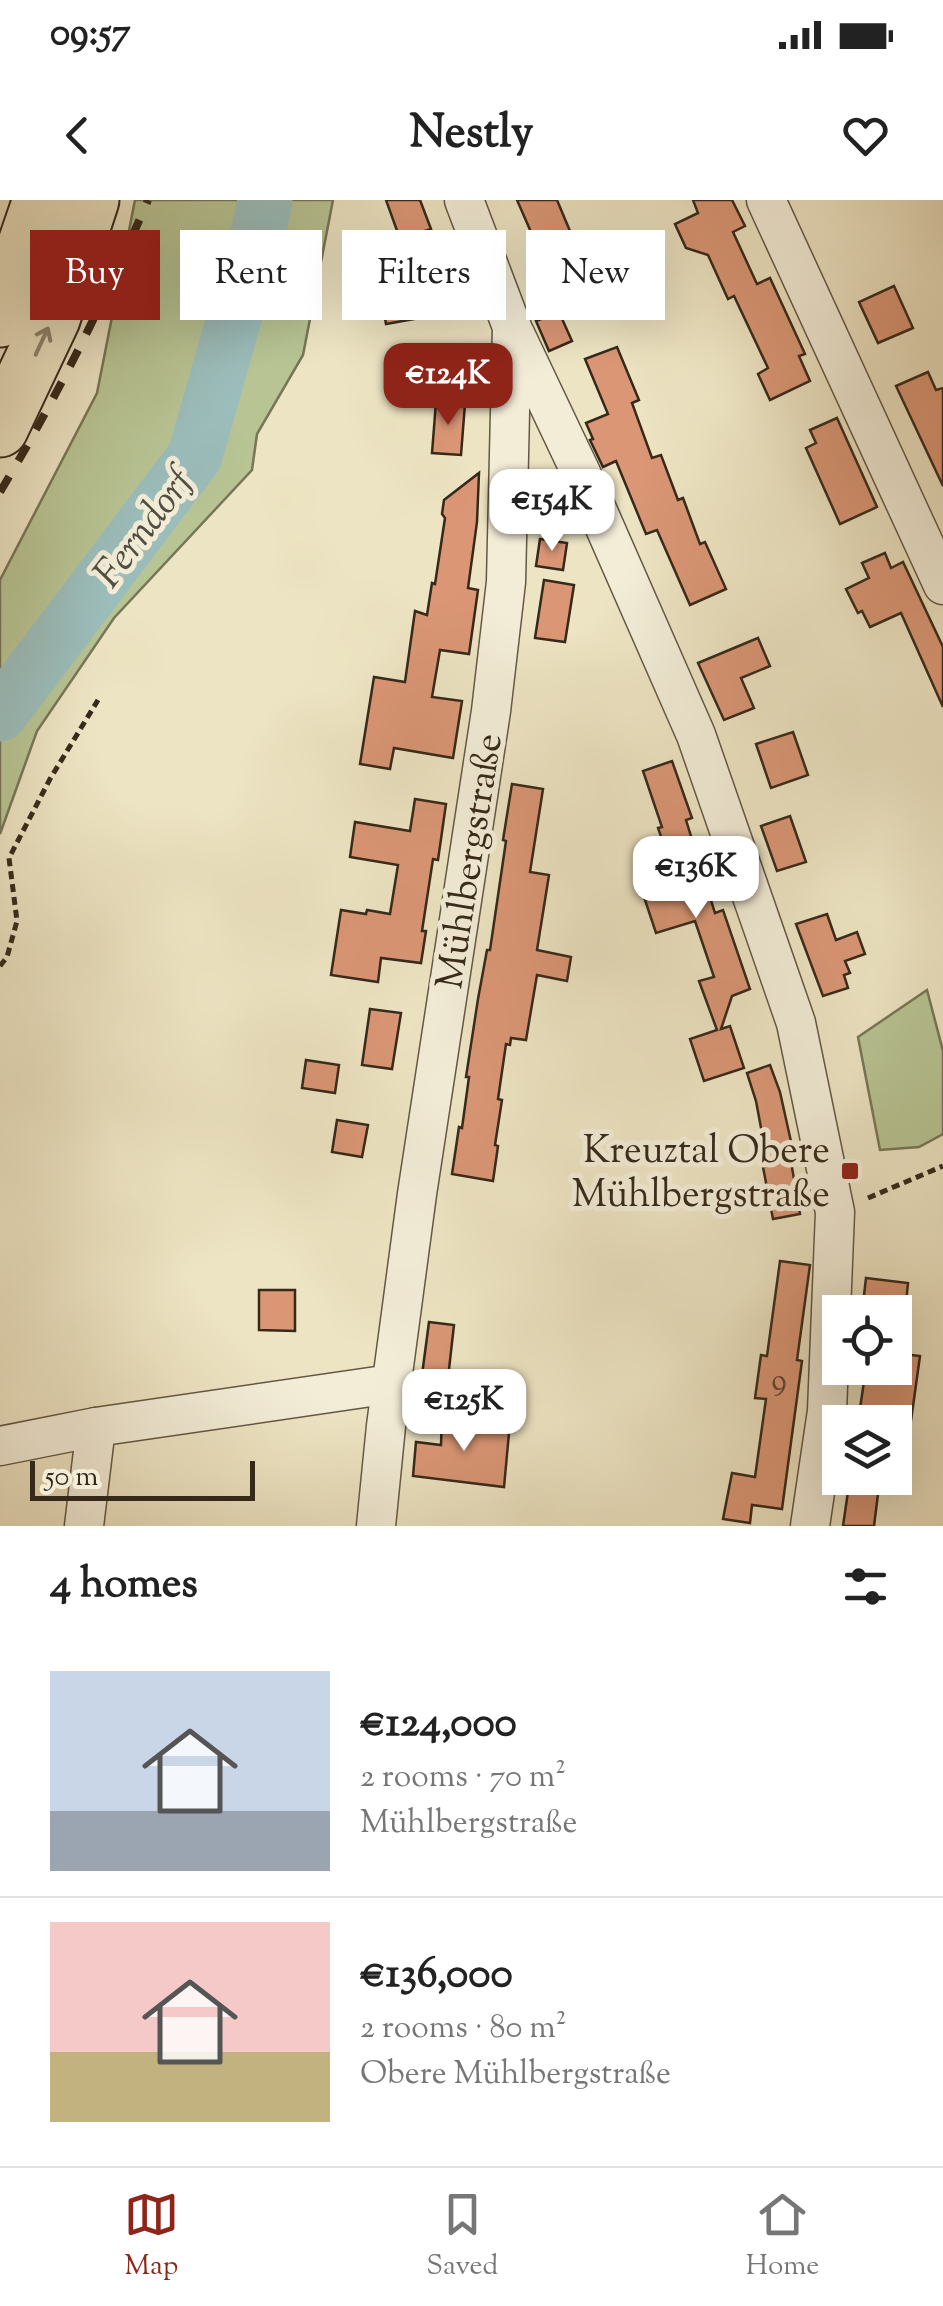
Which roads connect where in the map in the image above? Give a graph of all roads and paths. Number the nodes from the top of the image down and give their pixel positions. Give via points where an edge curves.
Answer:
1 (41, 200) edge
2 (90, 200) edge
3 (464, 200) edge
4 (766, 200) edge
5 (0, 320) edge
6 (512, 327) junction
7 (0, 429) edge
8 (943, 585) edge
9 (98, 700) dead end
10 (0, 966) edge
11 (943, 1166) edge
12 (835, 1212) junction
13 (392, 1384) junction
14 (96, 1426) junction
15 (0, 1446) edge
16 (84, 1526) edge
17 (376, 1526) edge
18 (810, 1526) edge

1 - 5 highway
7 -> 2 highway via 52,319
3 - 6 street, Mühlbergstraße
4 - 8 street
6 - 12 street via 696,735 796,1023
6 - 13 street, Mühlbergstraße via 504,600
9 - 10 path via 8,858 17,921
11 - 12 path
12 - 18 street via 826,1411
13 - 14 street
13 - 17 street, Mühlbergstraße
14 - 15 street
14 - 16 street

